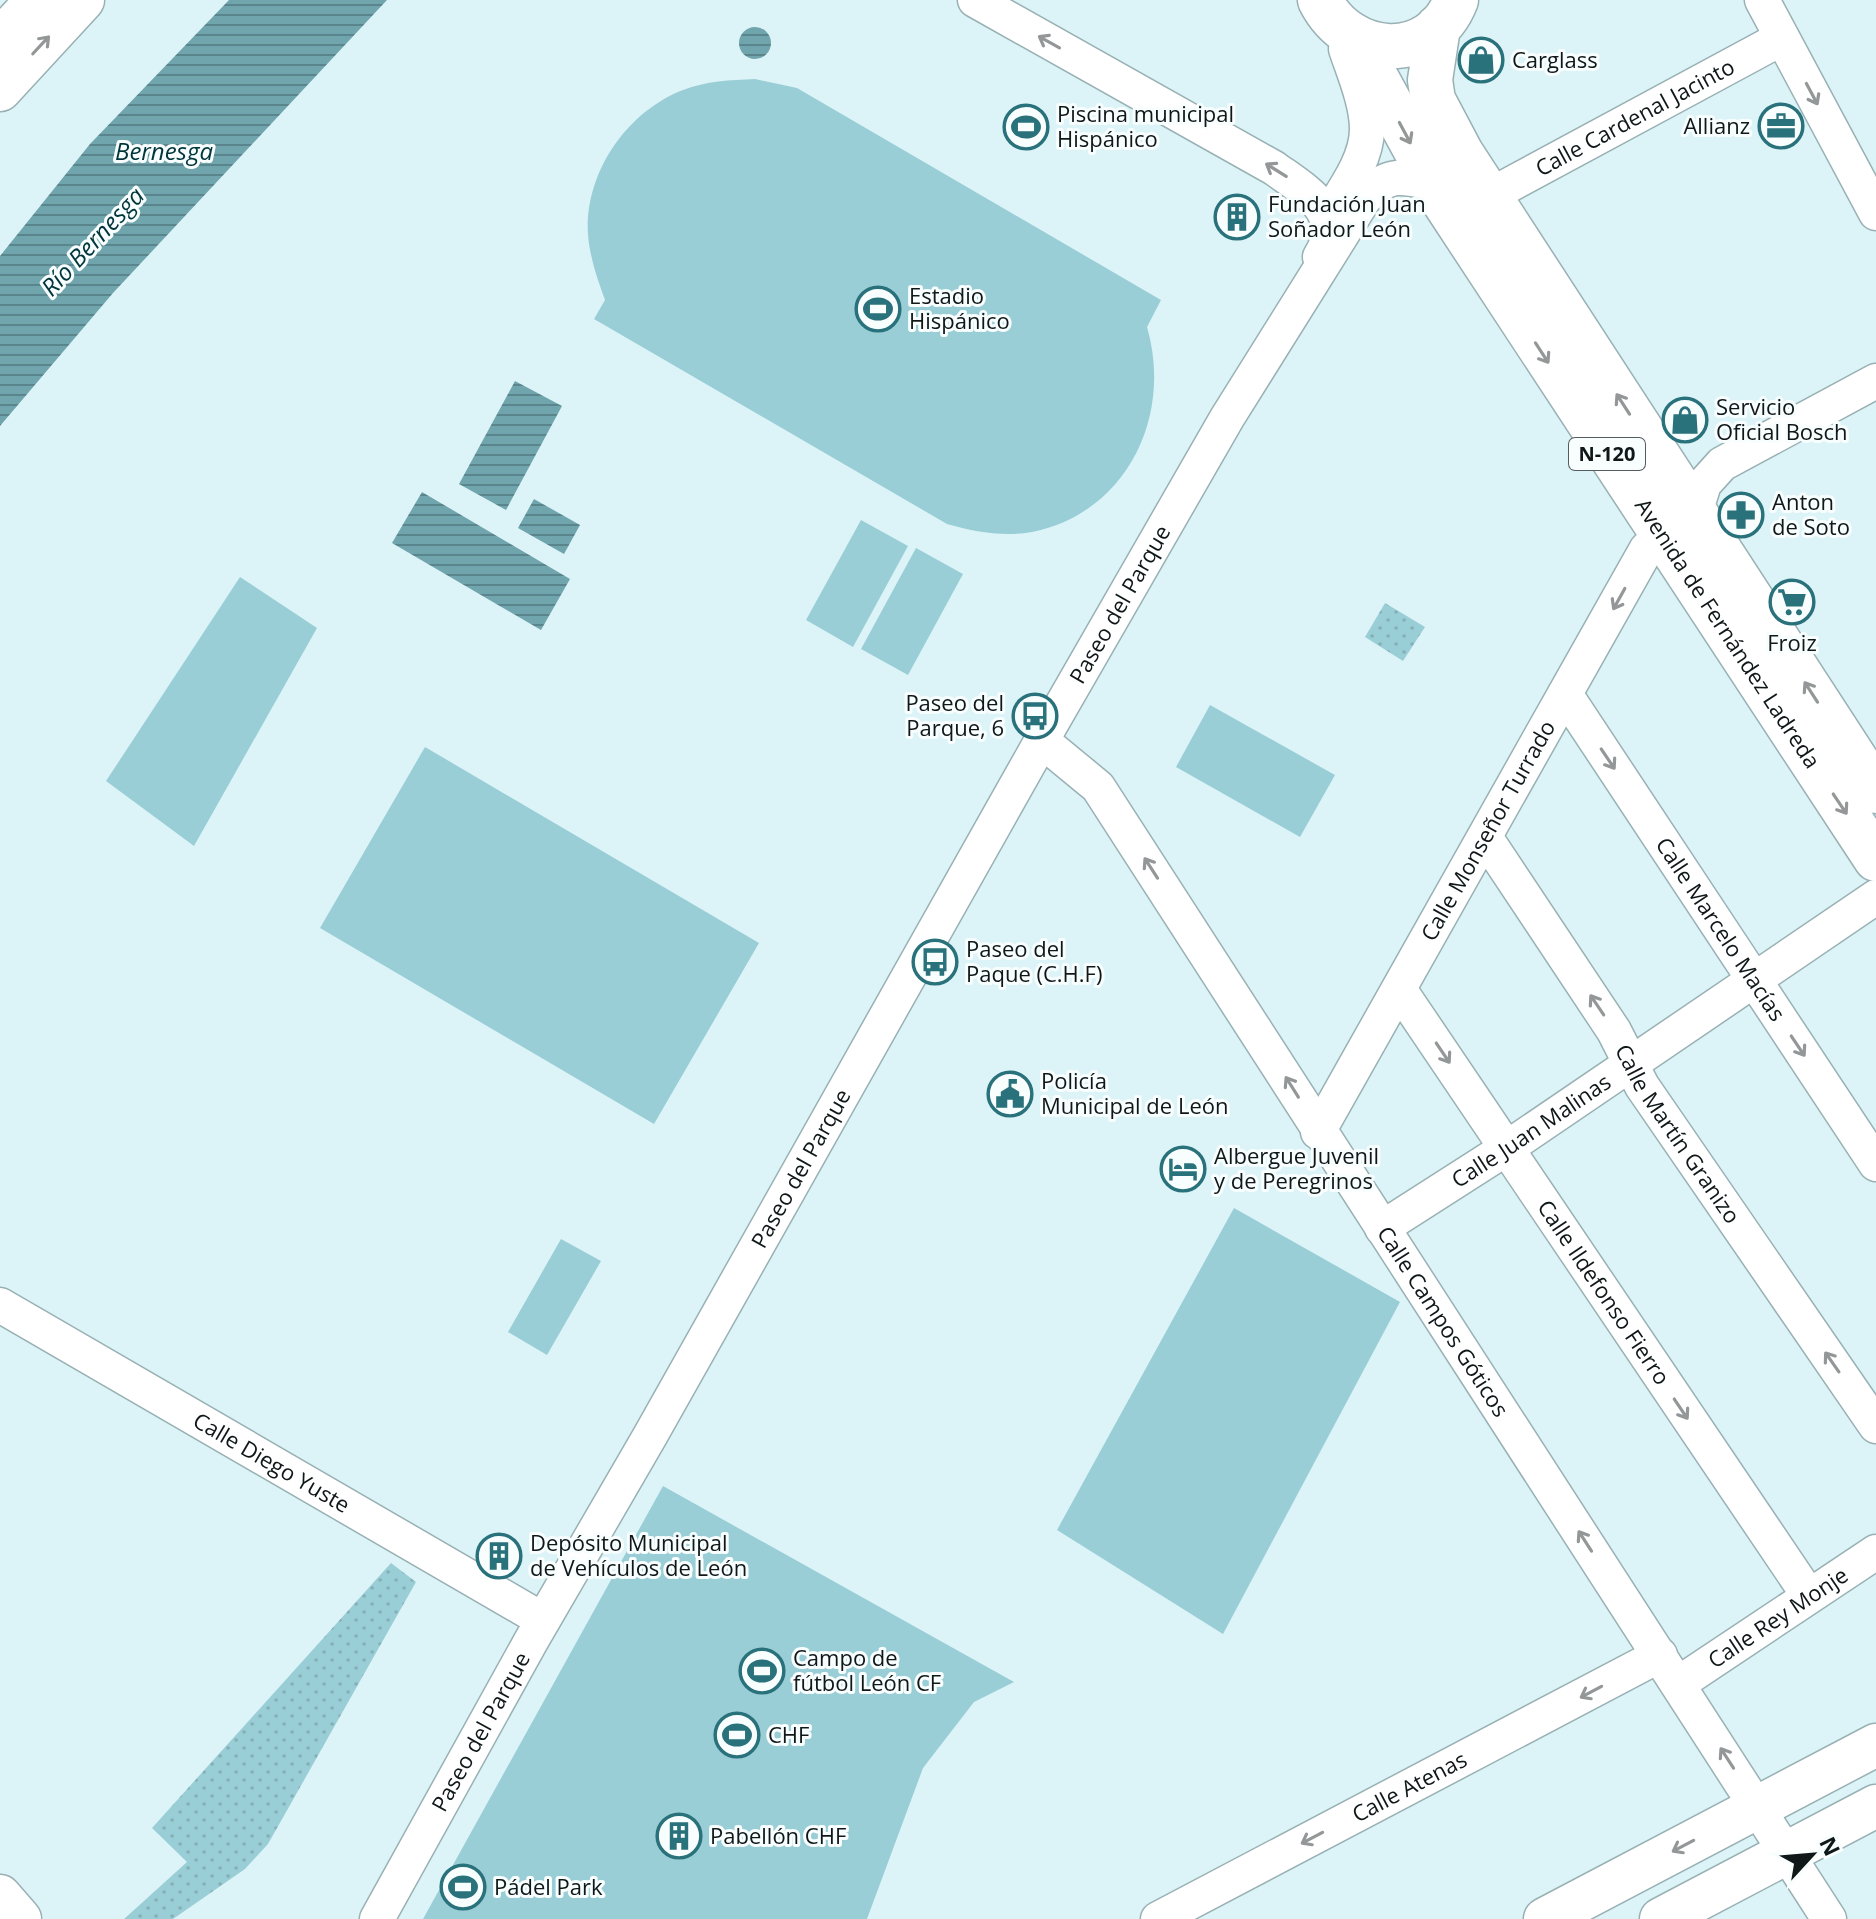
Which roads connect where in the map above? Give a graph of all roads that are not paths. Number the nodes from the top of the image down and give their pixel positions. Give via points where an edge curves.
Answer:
1 (37, 0) edge
2 (83, 0) edge
3 (975, 0) edge
4 (1762, 0) edge
5 (1447, 14) edge
6 (1338, 23) edge
7 (1782, 38) junction
8 (0, 40) edge
9 (0, 90) edge
10 (1433, 183) junction
11 (1487, 197) junction
12 (1876, 213) edge
13 (1328, 216) junction
14 (1271, 349) junction
15 (1876, 381) edge
16 (1227, 418) junction
17 (1678, 524) junction
18 (1565, 694) junction
19 (1041, 740) junction
20 (1874, 783) edge
21 (1485, 837) junction
22 (1876, 859) edge
23 (1876, 897) edge
24 (1754, 979) junction
25 (1399, 989) junction
26 (1631, 1061) junction
27 (1318, 1132) junction
28 (1507, 1148) junction
29 (1876, 1164) edge
30 (1382, 1228) junction
31 (0, 1305) edge
32 (1876, 1426) edge
33 (1876, 1552) edge
34 (1809, 1596) junction
35 (543, 1620) junction
36 (1669, 1670) junction
37 (1876, 1745) edge
38 (1876, 1806) edge
39 (1758, 1807) junction
40 (1787, 1853) junction
41 (0, 1896) edge
42 (20, 1919) edge
43 (377, 1919) edge
44 (1158, 1919) edge
45 (1545, 1919) edge
46 (1661, 1919) edge
47 (1829, 1919) edge

1 - 8 main road
9 -> 2 main road
13 -> 3 street via 1274,168
4 - 7 street
5 - 6 highway, N-120 via 1415,41 1396,46 1376,46
5 - 11 highway, Avenida de Fernández Ladreda / N-120 via 1430,80 1433,100
6 -> 10 highway, Avenida de Fernández Ladreda / N-120
6 - 13 street, Paseo del Parque via 1367,129 1350,181
7 - 11 street, Calle Cardenal Jacinto
7 -> 12 street
10 - 14 street, Paseo del Parque via 1404,177 1375,186
10 -> 17 highway, Avenida de Fernández Ladreda / N-120
17 -> 11 highway, Avenida de Fernández Ladreda / N-120
13 - 14 street via 1327,246
13 - 16 street, Paseo del Parque
14 - 16 street, Paseo del Parque
15 - 17 street, Calle Monseñor Turrado via 1722,464
16 - 19 street, Paseo del Parque
17 -> 18 street, Calle Monseñor Turrado via 1646,550
20 -> 17 highway, Avenida de Fernández Ladreda / N-120
17 -> 22 highway, Avenida de Fernández Ladreda / N-120
18 - 21 street, Calle Monseñor Turrado
18 -> 24 street, Calle Marcelo Macías
27 -> 19 street, Calle Campos Góticos via 1098,787
19 - 35 street, Paseo del Parque
21 - 25 street, Calle Monseñor Turrado
26 -> 21 street, Calle Martín Granizo
23 - 24 street, Calle Juan Malinas
24 - 26 street, Calle Juan Malinas
24 -> 29 street, Calle Marcelo Macías
25 - 27 street, Calle Monseñor Turrado
25 -> 28 street, Calle Ildefonso Fierro
26 - 28 street, Calle Juan Malinas
32 -> 26 street, Calle Martín Granizo via 1642,1086
27 - 30 street, Calle Campos Góticos
28 - 30 street, Calle Juan Malinas
28 -> 34 street, Calle Ildefonso Fierro
36 -> 30 street, Calle Campos Góticos
31 - 35 street, Calle Diego Yuste
33 - 34 street, Calle Rey Monje
34 - 36 street, Calle Rey Monje
35 - 43 street, Paseo del Parque
39 -> 36 street, Calle Campos Góticos
36 -> 44 street, Calle Atenas
37 - 39 main road
38 - 40 main road
39 - 40 street, Calle Campos Góticos
39 -> 45 main road
40 - 46 main road
40 - 47 street, Calle Campos Góticos
41 - 42 main road

